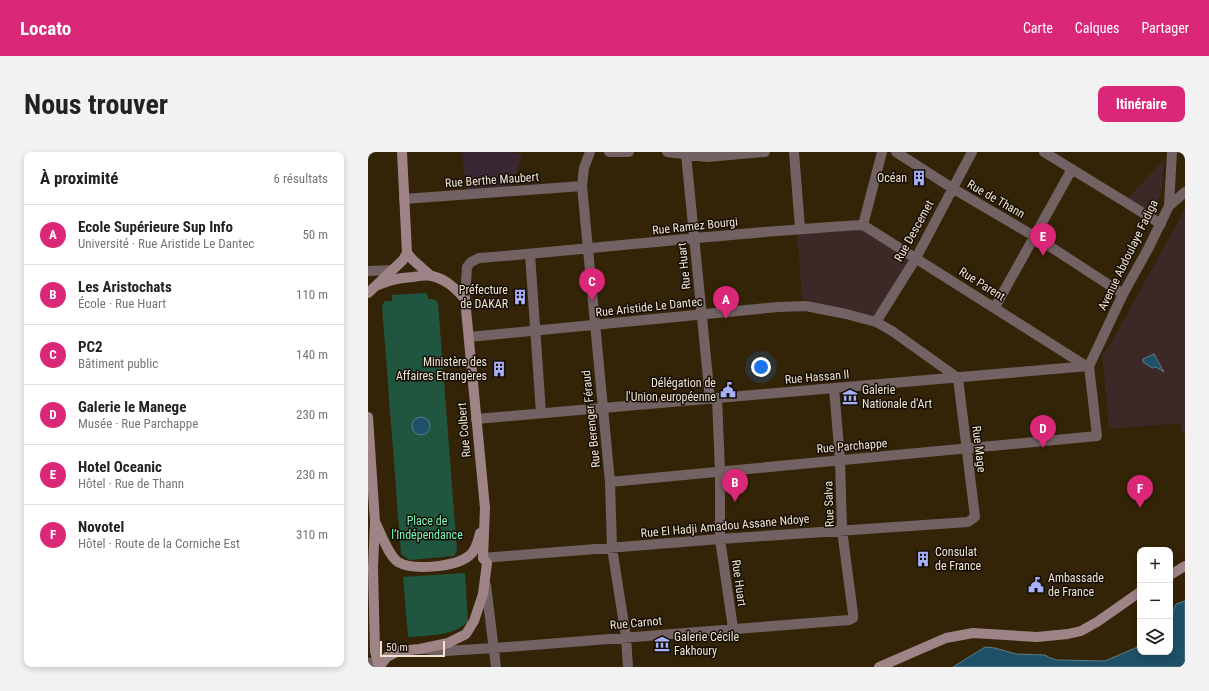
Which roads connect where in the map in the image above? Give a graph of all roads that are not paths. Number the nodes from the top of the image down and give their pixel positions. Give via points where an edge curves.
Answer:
1 (402, 152) edge
2 (590, 152) edge
3 (609, 152) edge
4 (630, 152) edge
5 (667, 152) edge
6 (765, 152) edge
7 (794, 152) edge
8 (882, 152) edge
9 (896, 152) edge
10 (972, 152) edge
11 (1044, 152) edge
12 (1172, 152) edge
13 (686, 154) junction
14 (1072, 169) junction
15 (582, 186) junction
16 (952, 188) junction
17 (1185, 192) edge
18 (404, 199) junction
19 (1169, 206) junction
20 (1161, 224) junction
21 (863, 225) junction
22 (800, 228) junction
23 (1034, 236) junction
24 (695, 239) junction
25 (588, 249) junction
26 (407, 253) junction
27 (530, 254) junction
28 (916, 258) junction
29 (392, 270) junction
30 (368, 271) edge
31 (431, 276) junction
32 (376, 286) junction
33 (368, 293) edge
34 (1123, 294) junction
35 (465, 299) junction
36 (995, 307) junction
37 (702, 315) junction
38 (876, 322) junction
39 (595, 325) junction
40 (535, 331) junction
41 (469, 338) junction
42 (1087, 366) junction
43 (958, 378) junction
44 (834, 388) junction
45 (713, 399) junction
46 (603, 408) junction
47 (541, 413) junction
48 (368, 417) edge
49 (476, 419) junction
50 (369, 431) edge
51 (966, 449) junction
52 (840, 460) junction
53 (720, 472) junction
54 (610, 482) junction
55 (485, 508) junction
56 (970, 521) joint
57 (375, 522) junction
58 (842, 530) junction
59 (720, 539) junction
60 (612, 548) junction
61 (483, 558) junction
62 (1185, 566) edge
63 (370, 568) edge
64 (1173, 573) edge
65 (486, 583) junction
66 (1137, 594) edge
67 (853, 618) joint
68 (733, 628) junction
69 (626, 637) junction
70 (494, 648) junction
71 (420, 649) junction
72 (376, 665) edge
73 (496, 667) edge
74 (628, 667) edge
75 (879, 667) edge

1 - 18 street
2 - 15 street, Rue Berenger Féraud via 584,168
3 - 4 street
5 - 13 street
6 - 13 street via 707,157
7 - 22 street
8 - 21 street
9 - 16 street, Rue de Thann
10 - 16 street, Rue Descemet
11 - 14 street
12 - 19 street, Avenue Abdoulaye Fadiga
13 - 24 street, Rue Huart
14 - 20 street
14 - 23 street
15 - 18 street, Rue Berthe Maubert
15 - 25 street, Rue Berenger Féraud
16 - 23 street, Rue de Thann
16 - 28 street, Rue Descemet
17 - 19 street
18 - 26 street
19 - 20 street, Avenue Abdoulaye Fadiga
20 - 34 street, Avenue Abdoulaye Fadiga
21 - 22 street, Rue Ramez Bourgi
21 - 28 street, Rue Parent
22 - 24 street, Rue Ramez Bourgi
23 - 34 street, Rue de Thann
23 - 36 street
24 - 25 street, Rue Ramez Bourgi
24 - 37 street, Rue Huart
25 - 27 street, Rue Ramez Bourgi
25 - 39 street, Rue Berenger Féraud
26 - 29 street
26 - 31 street
27 - 35 street, Rue Ramez Bourgi via 479,258 471,262 467,268
27 - 40 street
28 - 36 street, Rue Parent
28 - 38 street, Rue Descemet
29 - 30 street
29 - 32 street
31 - 32 street via 396,278
31 - 35 street via 448,282
32 - 33 street
34 - 42 street, Avenue Abdoulaye Fadiga
35 - 41 street, Rue Colbert
36 - 42 street, Rue Parent
37 - 38 street, Rue Aristide Le Dantec via 806,306
37 - 39 street, Rue Aristide Le Dantec
37 - 45 street, Rue Huart
38 - 43 street, Rue Aristide Le Dantec
39 - 40 street, Rue Aristide Le Dantec
39 - 46 street, Rue Berenger Féraud
40 - 41 street, Rue Aristide Le Dantec
40 - 47 street
41 - 49 street, Rue Colbert
42 - 43 street, Rue Hassan ll
42 - 51 street, Rue Parchappe via 1097,436
43 - 44 street, Rue Hassan ll
43 - 51 street, Rue Mage
44 - 45 street, Rue Hassan ll
44 - 52 street, Rue Salva
45 - 46 street, Rue Hassan ll
45 - 53 street, Rue Huart
46 - 47 street, Rue Hassan ll
46 - 54 street, Rue Berenger Féraud
47 - 49 street, Rue Hassan ll
48 - 50 street
49 - 55 street, Rue Colbert
50 - 57 street
51 - 52 street, Rue Parchappe
51 - 56 street, Rue Mage via 975,517
52 - 53 street, Rue Parchappe
52 - 58 street, Rue Salva
53 - 54 street, Rue Parchappe
53 - 59 street, Rue Huart
54 - 60 street, Rue Berenger Féraud
55 - 57 street via 476,548 463,560 448,565 418,567 397,561
55 - 61 street, Rue Colbert
56 - 58 street, Rue El Hadji Amadou Assane Ndoye
57 - 63 street
58 - 59 street, Rue El Hadji Amadou Assane Ndoye
58 - 67 street, Rue Salva
59 - 60 street, Rue El Hadji Amadou Assane Ndoye
59 - 68 street, Rue Huart
60 - 61 street, Rue El Hadji Amadou Assane Ndoye
60 - 69 street, Rue Berenger Féraud
61 - 65 street, Rue Colbert via 488,563
62 - 64 street
63 - 72 street
65 - 70 street
65 - 71 street via 474,621 466,634 448,643
66 - 75 street via 1081,631 1037,638 962,634 946,638
67 - 68 street, Rue Carnot
68 - 69 street, Rue Carnot
69 - 70 street, Rue Carnot
69 - 74 street, Rue Berenger Féraud
70 - 71 street, Rue Carnot via 446,651
70 - 73 street
71 - 72 street via 398,651

